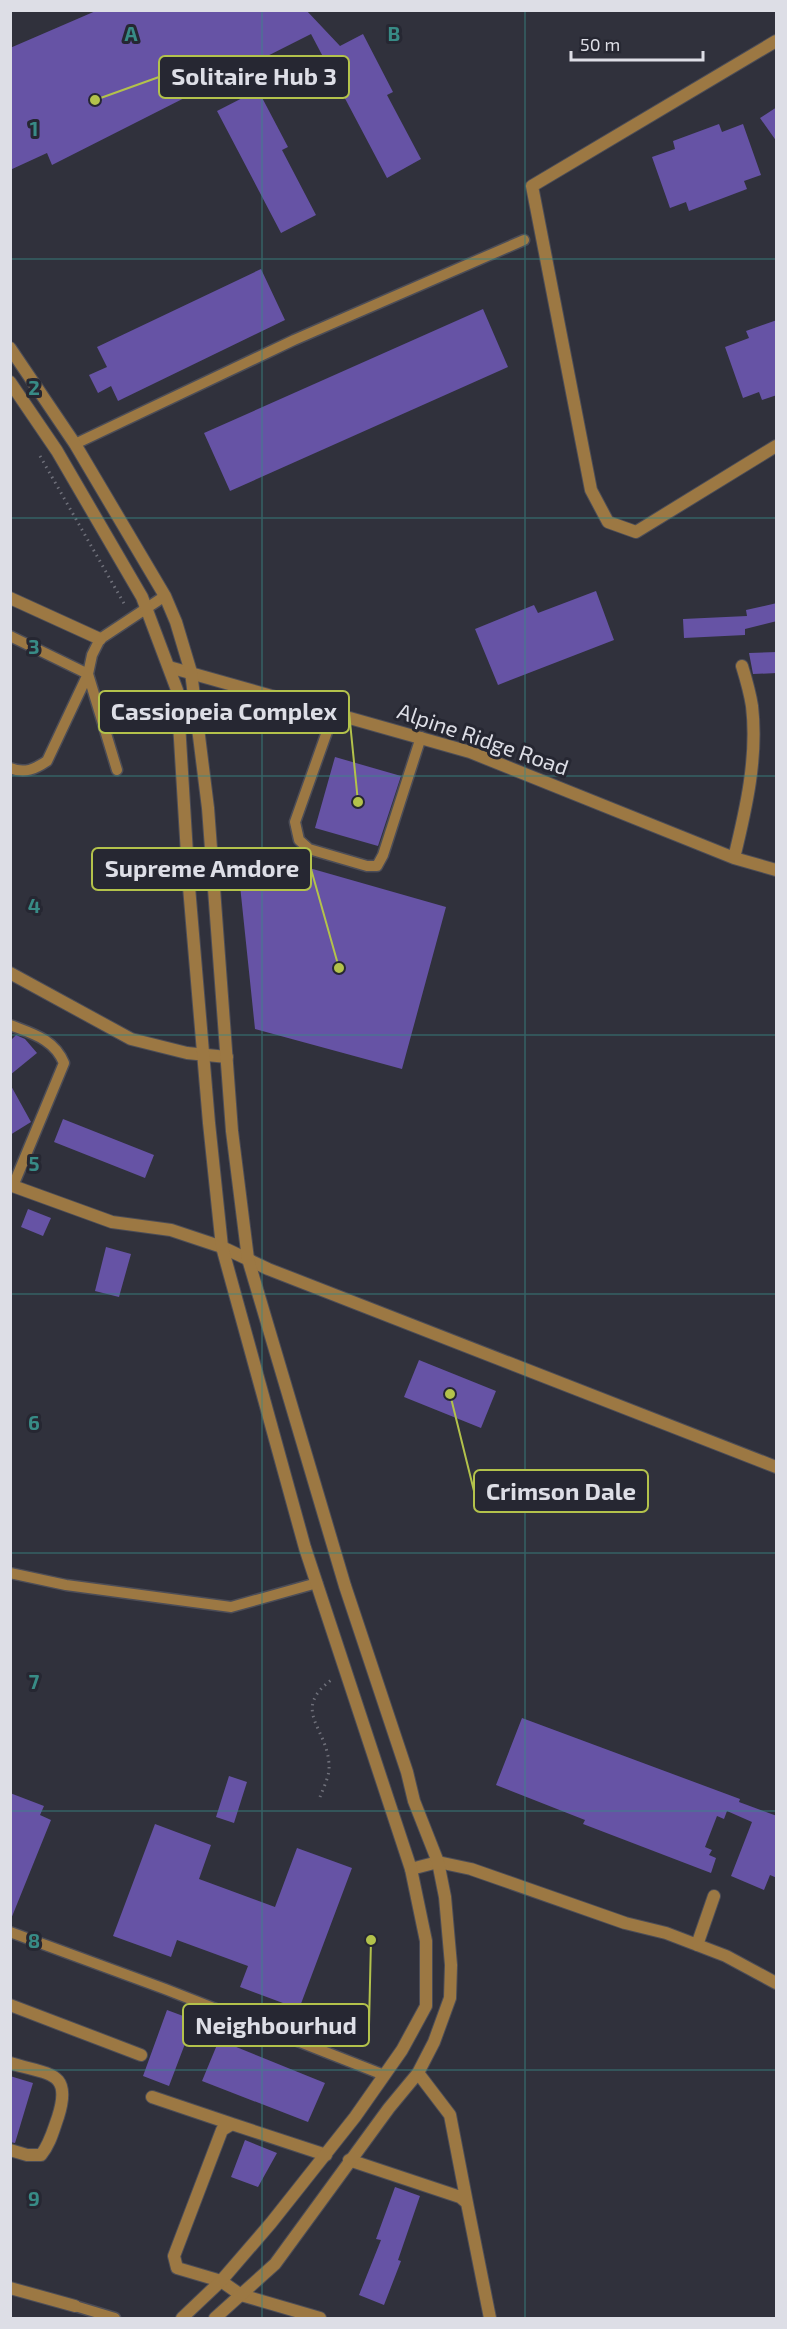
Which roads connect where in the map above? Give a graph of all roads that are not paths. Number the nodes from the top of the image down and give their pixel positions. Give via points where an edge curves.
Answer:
1 (777, 41) edge
2 (524, 240) dead end
3 (10, 348) edge
4 (10, 382) edge
5 (75, 444) junction
6 (777, 446) edge
7 (165, 596) junction
8 (10, 598) edge
9 (147, 607) junction
10 (10, 636) edge
11 (100, 639) junction
12 (742, 666) dead end
13 (169, 667) junction
14 (190, 672) junction
15 (87, 674) junction
16 (334, 712) junction
17 (421, 737) junction
18 (10, 768) edge
19 (117, 770) dead end
20 (734, 858) junction
21 (777, 870) edge
22 (10, 973) edge
23 (10, 1025) edge
24 (203, 1055) junction
25 (227, 1057) junction
26 (12, 1185) edge
27 (222, 1247) junction
28 (248, 1258) junction
29 (777, 1467) edge
30 (10, 1573) edge
31 (317, 1583) junction
32 (438, 1862) junction
33 (411, 1869) junction
34 (714, 1896) dead end
35 (10, 1932) edge
36 (697, 1945) junction
37 (777, 1983) edge
38 (10, 2005) edge
39 (141, 2055) dead end
40 (10, 2063) edge
41 (418, 2073) junction
42 (384, 2075) junction
43 (152, 2097) dead end
44 (232, 2124) junction
45 (10, 2150) edge
46 (326, 2155) junction
47 (350, 2160) junction
48 (468, 2204) junction
49 (221, 2281) junction
50 (10, 2288) edge
51 (241, 2295) junction
52 (75, 2306) joint
53 (115, 2319) edge
54 (182, 2319) edge
55 (215, 2319) edge
56 (320, 2319) edge
57 (490, 2319) edge

1 - 6 street via 532,186 591,490 608,522 636,532
2 - 5 lane via 294,340
3 - 5 street
4 - 9 street via 57,451
5 - 7 street
7 - 9 lane
7 - 14 street
8 - 11 street
9 - 11 lane
9 - 13 street
10 - 15 lane
11 - 15 lane
12 - 20 street via 752,706 753,751 747,808
13 - 14 street, Alpine Ridge Road
13 - 24 street via 177,690
14 - 16 street, Alpine Ridge Road
14 - 25 street via 208,808
15 - 18 lane via 47,761 34,769
15 - 19 lane
16 - 17 street, Alpine Ridge Road
16 - 17 lane via 295,822 299,840 309,849 367,866 377,866 383,855
17 - 20 street, Alpine Ridge Road via 470,752
20 - 21 street, Alpine Ridge Road
22 - 24 street via 131,1039
23 - 26 lane via 44,1038 56,1048 64,1063
24 - 25 street
24 - 27 street
25 - 28 street
26 - 27 street via 112,1222 171,1230
27 - 28 street
27 - 31 street
28 - 29 street
28 - 32 street via 345,1586 414,1801
30 - 31 lane via 66,1585 231,1607
31 - 33 street
32 - 33 street
32 - 36 street via 481,1872
32 - 41 street via 450,1946 450,1998
33 - 42 street via 426,1941 426,2006
34 - 36 street
35 - 42 lane
36 - 37 street
38 - 39 street
40 - 45 street via 54,2078 62,2085 65,2096 48,2147 41,2155
41 - 47 street
41 - 48 street via 450,2115
42 - 46 street
43 - 44 street
44 - 46 street
44 - 49 street via 222,2130 174,2256 177,2268
46 - 49 street
47 - 48 street via 460,2197
47 - 51 street via 275,2264
48 - 57 street
49 - 51 street
49 - 54 street
50 - 52 street
51 - 55 street
51 - 56 street
52 - 53 lane

